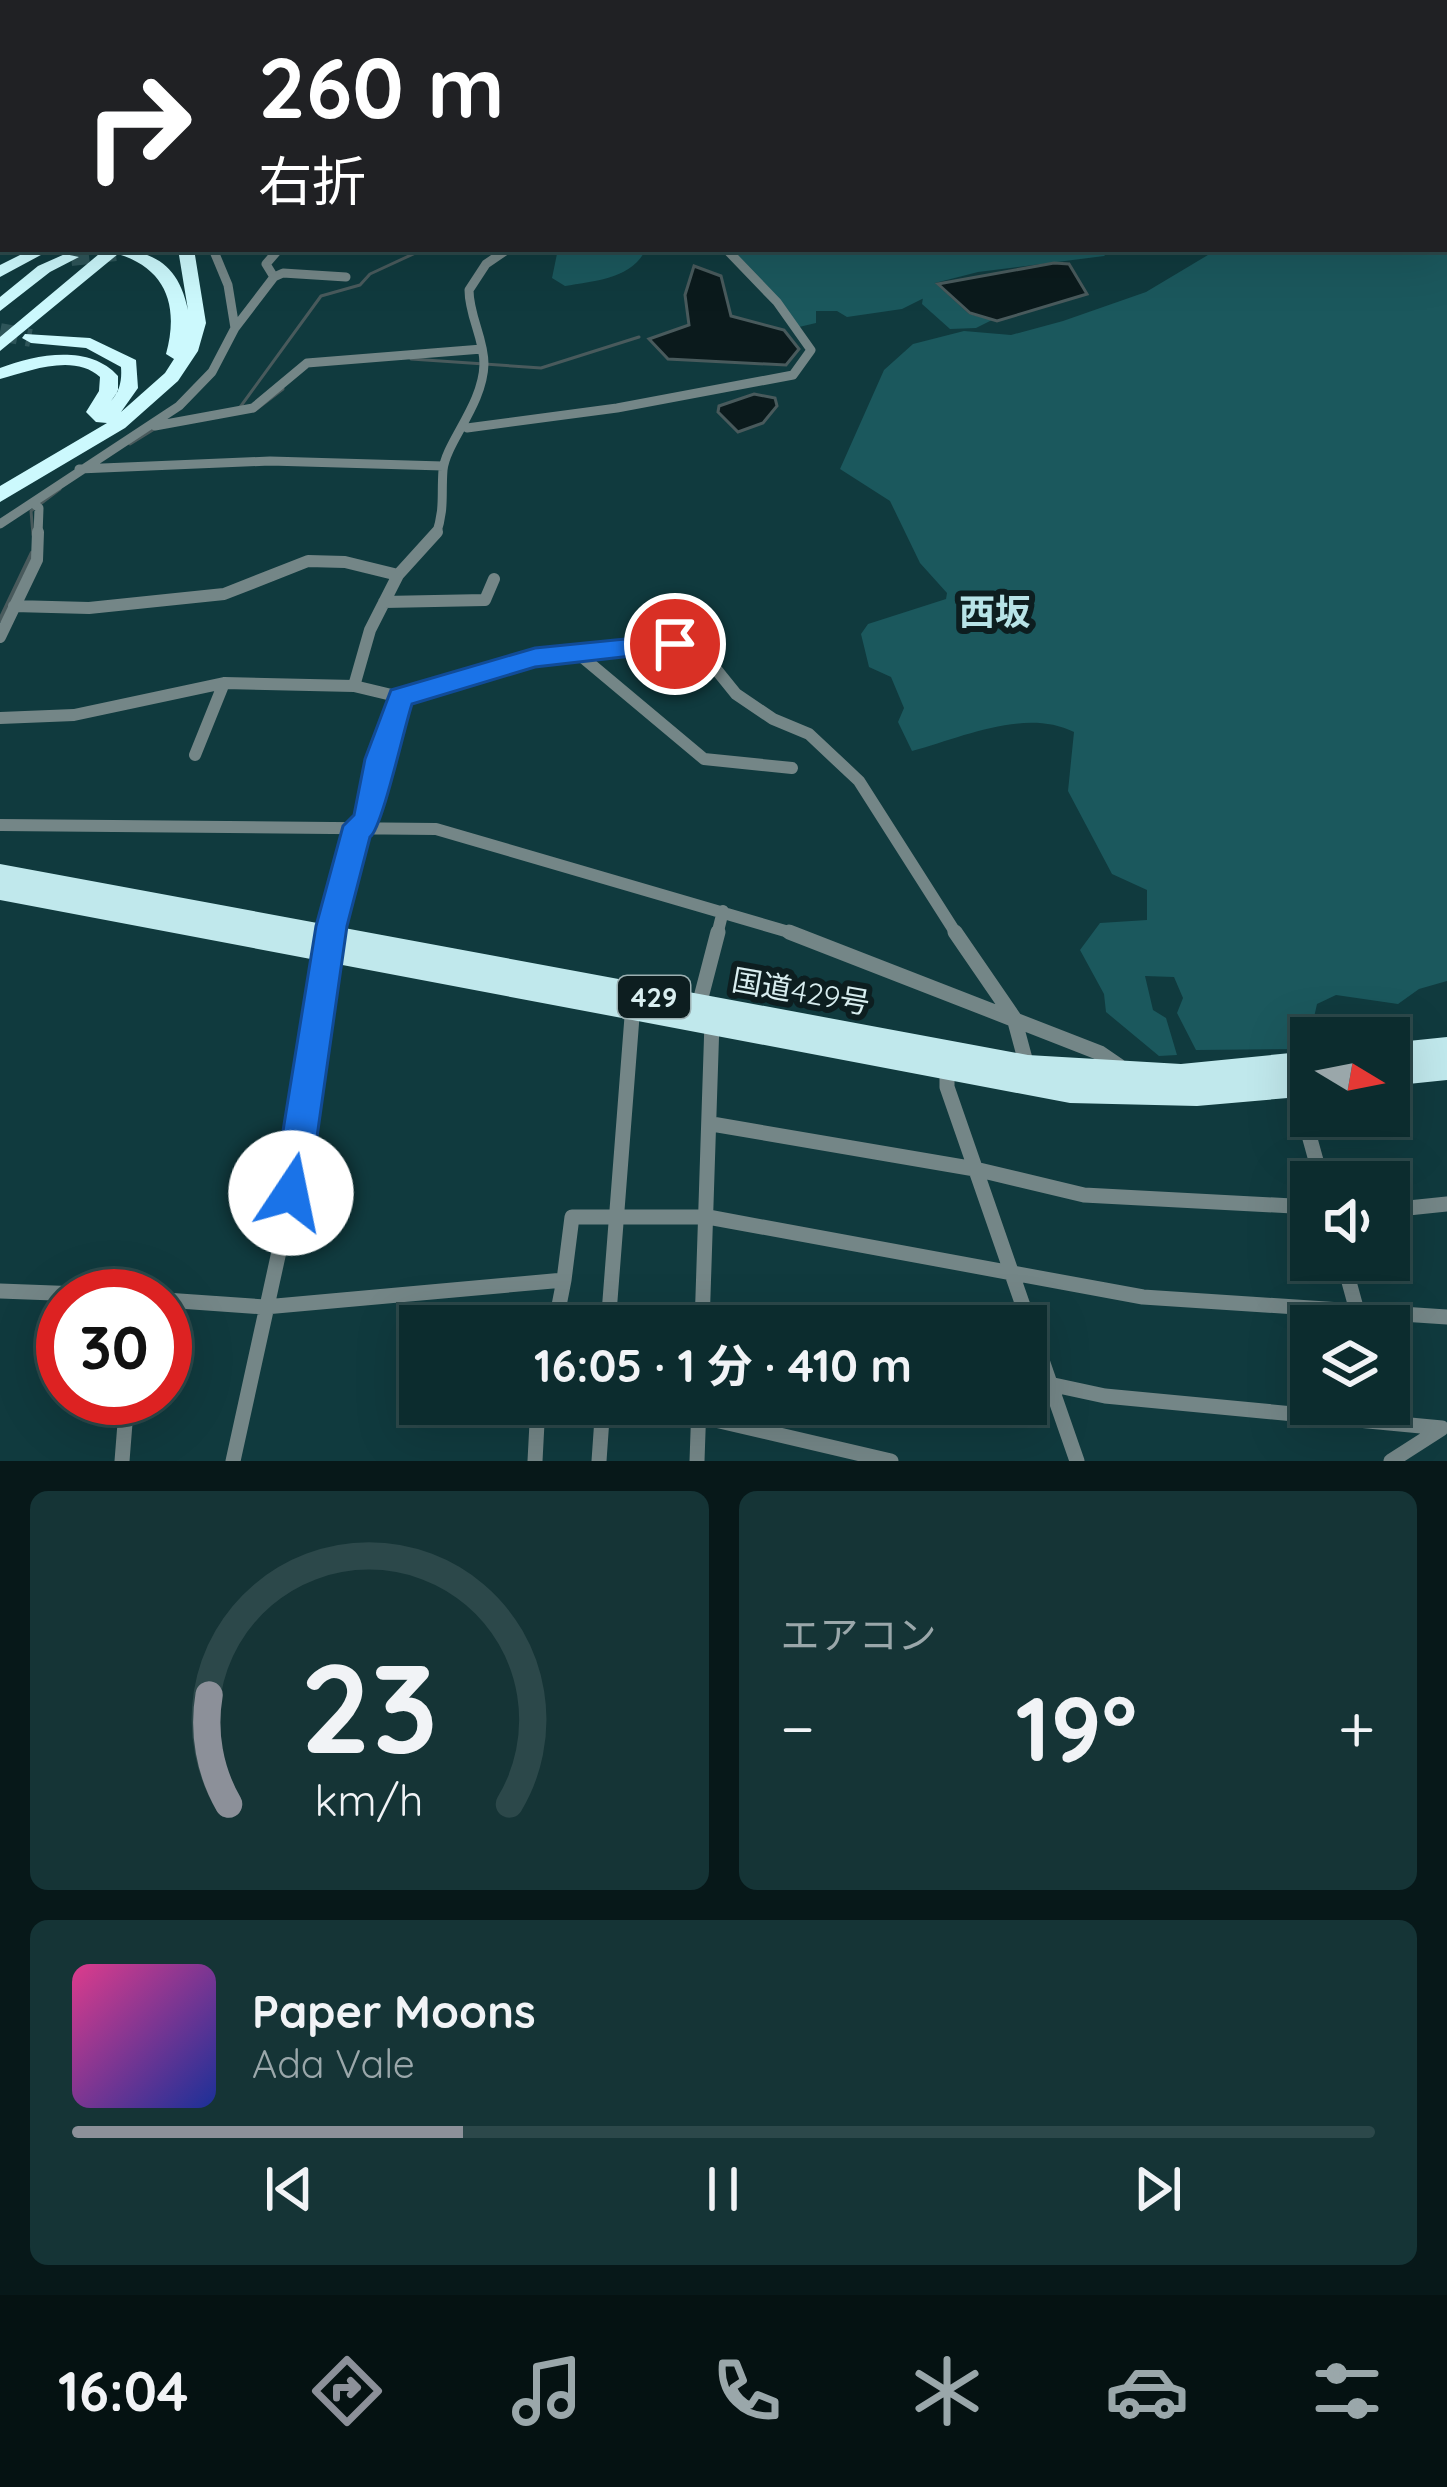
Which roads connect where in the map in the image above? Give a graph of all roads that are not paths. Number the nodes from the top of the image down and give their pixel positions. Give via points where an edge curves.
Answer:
1 (38, 252) edge
2 (91, 252) edge
3 (117, 252) edge
4 (132, 252) edge
5 (187, 252) edge
6 (214, 252) edge
7 (276, 252) edge
8 (504, 252) edge
9 (729, 252) edge
10 (71, 257) dead end
11 (0, 272) edge
12 (274, 277) junction
13 (346, 277) dead end
14 (0, 306) edge
15 (235, 328) junction
16 (0, 329) edge
17 (31, 338) tunnel mouth
18 (0, 346) edge
19 (482, 350) junction
20 (0, 374) edge
21 (159, 389) junction
22 (158, 426) junction
23 (467, 428) junction
24 (72, 435) junction
25 (443, 466) junction
26 (83, 470) junction
27 (0, 478) edge
28 (0, 495) edge
29 (36, 506) junction
30 (0, 524) edge
31 (398, 575) junction
32 (494, 579) dead end
33 (384, 602) junction
34 (14, 607) junction
35 (0, 636) edge
36 (581, 656) junction
37 (224, 683) junction
38 (354, 686) junction
39 (400, 697) junction
40 (0, 718) edge
41 (195, 755) dead end
42 (792, 768) dead end
43 (0, 825) edge
44 (362, 826) junction
45 (0, 874) edge
46 (0, 890) edge
47 (723, 911) junction
48 (328, 944) junction
49 (633, 1001) junction
50 (705, 1015) junction
51 (1013, 1018) junction
52 (1447, 1049) edge
53 (1410, 1053) edge
54 (947, 1061) junction
55 (1447, 1068) edge
56 (1410, 1072) edge
57 (1290, 1074) edge
58 (1028, 1075) junction
59 (1136, 1076) junction
60 (1290, 1076) edge
61 (712, 1124) junction
62 (975, 1169) junction
63 (1447, 1204) edge
64 (1290, 1206) edge
65 (1410, 1208) edge
66 (616, 1217) junction
67 (708, 1217) junction
68 (1011, 1275) junction
69 (564, 1280) junction
70 (0, 1291) edge
71 (36, 1292) edge
72 (192, 1302) edge
73 (559, 1305) edge
74 (610, 1305) edge
75 (703, 1305) edge
76 (265, 1307) junction
77 (1290, 1307) edge
78 (1410, 1315) edge
79 (1447, 1317) edge
80 (1049, 1383) junction
81 (125, 1425) edge
82 (537, 1425) edge
83 (602, 1425) edge
84 (698, 1425) edge
85 (755, 1425) edge
86 (1445, 1426) edge
87 (122, 1461) edge
88 (232, 1461) edge
89 (535, 1461) edge
90 (599, 1461) edge
91 (697, 1461) edge
92 (891, 1461) edge
93 (1077, 1461) edge
94 (1391, 1461) edge

1 - 11 highway
2 - 16 highway
3 - 18 highway
4 - 21 highway via 162,266 178,302 179,342
5 - 21 highway via 197,326 190,354
6 - 15 street
7 - 12 street via 266,264
8 - 19 street via 470,289
9 - 23 street via 812,350 794,375
10 - 14 highway
12 - 13 street
12 - 15 street
15 - 22 street via 201,385
17 - 24 highway via 90,343 130,364 126,397
19 - 22 street via 307,363 261,404
19 - 23 street
20 - 24 highway via 56,358 102,368 109,396
21 - 28 highway
22 - 26 street
23 - 25 street
24 - 27 highway
25 - 26 street via 270,461
25 - 31 street via 446,506 436,536
26 - 29 street
29 - 30 street
29 - 34 street via 38,560
31 - 33 street
31 - 34 street via 308,562 224,594
32 - 33 street via 485,600
33 - 38 street
34 - 35 street
36 - 39 street via 535,657
36 - 42 street via 704,759
36 - 51 street via 698,647 736,694 808,734 859,781
37 - 38 street
37 - 40 street via 74,715
37 - 41 street
38 - 39 street
39 - 44 street
43 - 44 street
44 - 47 street via 436,830
44 - 48 street
45 - 48 highway, 国道429号 / 429
46 - 48 highway, 国道429号 / 429
47 - 50 street
47 - 51 street
48 - 49 highway, 国道429号 / 429
48 - 76 street via 300,1156
49 - 50 highway, 国道429号 / 429
49 - 66 street
50 - 54 highway, 国道429号 / 429
50 - 61 street
51 - 58 street
51 - 59 street
52 - 53 highway
54 - 58 highway, 国道429号 / 429
54 - 62 street via 947,1088
55 - 56 highway
57 - 59 highway, 国道429号 / 429
58 - 59 highway, 国道429号 / 429
58 - 60 highway, 国道429号 / 429 via 1160,1094
61 - 62 street
61 - 67 street
62 - 64 street via 1084,1195
62 - 68 street
63 - 65 street
66 - 67 street
66 - 69 street via 572,1217
66 - 74 street
67 - 68 street
67 - 75 street
68 - 77 street via 1142,1297
68 - 80 street
69 - 73 street
69 - 76 street
70 - 71 street
72 - 76 street
76 - 88 street
78 - 79 street
80 - 86 street via 1105,1396
80 - 93 street
81 - 87 street
82 - 89 street
83 - 90 street
84 - 91 street
85 - 92 street
86 - 94 street

